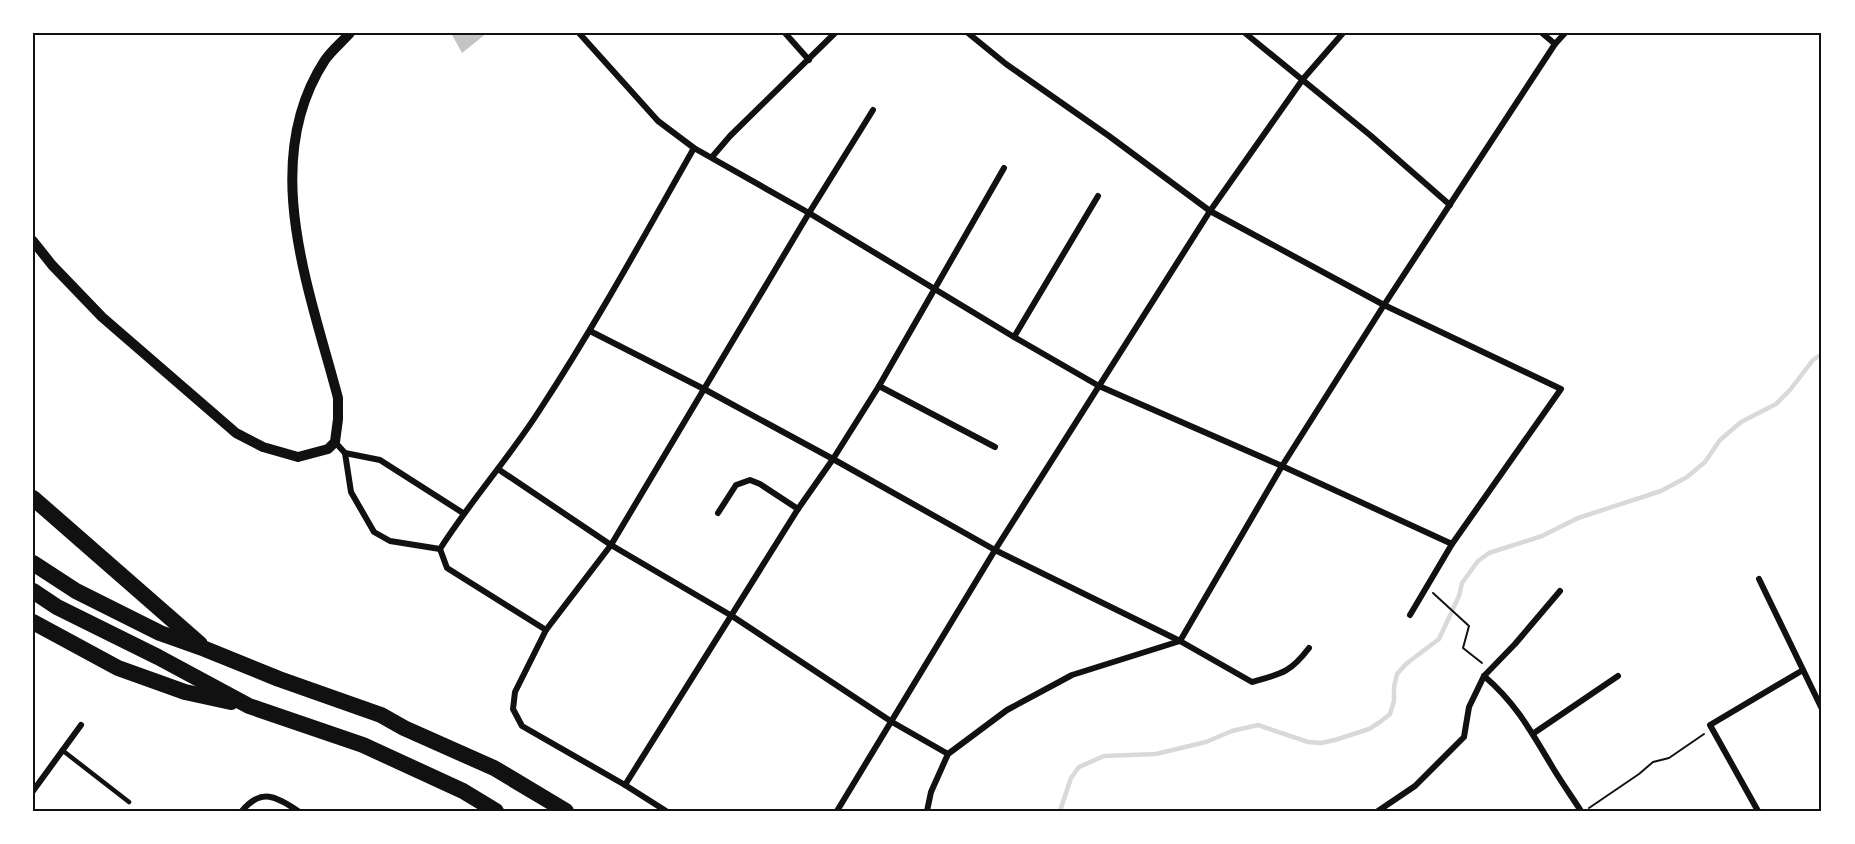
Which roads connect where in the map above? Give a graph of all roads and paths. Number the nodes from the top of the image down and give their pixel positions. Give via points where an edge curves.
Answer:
1 (350, 33) edge
2 (579, 33) edge
3 (785, 33) edge
4 (835, 33) edge
5 (968, 33) edge
6 (1245, 33) edge
7 (1343, 33) edge
8 (1542, 33) edge
9 (1565, 33) edge
10 (1555, 44) junction
11 (809, 60) junction
12 (1303, 79) junction
13 (873, 110) dead end
14 (693, 148) junction
15 (712, 157) junction
16 (1004, 168) dead end
17 (1098, 196) dead end
18 (1450, 206) junction
19 (1210, 211) junction
20 (809, 213) junction
21 (33, 241) edge
22 (934, 288) junction
23 (1384, 305) junction
24 (590, 331) junction
25 (1014, 337) junction
26 (879, 386) junction
27 (1099, 386) junction
28 (704, 389) junction
29 (335, 442) junction
30 (995, 447) dead end
31 (345, 453) junction
32 (833, 459) junction
33 (1282, 466) junction
34 (498, 469) junction
35 (33, 498) edge
36 (798, 509) junction
37 (463, 513) junction
38 (718, 513) dead end
39 (611, 544) junction
40 (1452, 544) junction
41 (440, 549) junction
42 (995, 550) junction
43 (33, 563) edge
44 (1759, 579) dead end
45 (1427, 587) junction
46 (33, 591) edge
47 (1560, 591) dead end
48 (1410, 615) dead end
49 (732, 616) junction
50 (33, 622) edge
51 (546, 630) junction
52 (1180, 641) junction
53 (1309, 648) dead end
54 (205, 649) junction
55 (1490, 670) junction
56 (1803, 670) junction
57 (1484, 676) junction
58 (1618, 676) dead end
59 (249, 706) junction
60 (1822, 709) edge
61 (892, 722) junction
62 (81, 725) dead end
63 (1710, 725) junction
64 (1534, 734) junction
65 (63, 750) junction
66 (948, 754) junction
67 (625, 785) junction
68 (33, 791) edge
69 (129, 802) dead end
70 (242, 811) edge
71 (298, 811) edge
72 (496, 811) edge
73 (566, 811) edge
74 (666, 811) edge
75 (837, 811) edge
76 (927, 811) edge
77 (1378, 811) edge
78 (1583, 811) edge
79 (1758, 811) edge

1 - 29 street via 326,59 306,97 292,159 291,185 304,268 338,398
2 - 14 street via 658,121
3 - 11 street
4 - 11 street
5 - 19 street
6 - 12 street
7 - 12 street
8 - 10 street
9 - 10 street
10 - 18 street
11 - 15 street
12 - 18 street
12 - 19 street
13 - 20 street
14 - 15 street
14 - 24 street
15 - 20 street
16 - 22 street
17 - 25 street
18 - 23 street
19 - 23 street
19 - 27 street
20 - 22 street
20 - 28 street
21 - 29 street via 102,317 236,433 263,447 298,457 328,449
22 - 25 street
22 - 26 street
23 - 33 street
23 - 40 street via 1561,389
24 - 28 street
24 - 34 street
25 - 27 street
26 - 30 street
26 - 32 street
27 - 33 street
27 - 42 street
28 - 32 street
28 - 39 street
29 - 31 street
31 - 37 street via 380,460
31 - 41 street via 351,492 374,532 390,541
32 - 36 street
32 - 42 street
33 - 40 street
33 - 52 street
34 - 37 street
34 - 39 street
35 - 54 highway
36 - 38 street via 750,480 736,485
36 - 49 street
37 - 41 street
39 - 49 street
39 - 51 street
40 - 45 street
41 - 51 street via 447,568
42 - 52 street
42 - 61 street
43 - 54 highway via 76,591 160,633
44 - 56 street
45 - 48 street
45 - 55 path via 1469,626 1463,648
46 - 59 highway
47 - 55 street
49 - 61 street
49 - 67 street
50 - 59 highway via 118,668 185,692
51 - 67 street via 515,692 513,710 522,726
52 - 53 street via 1252,682 1296,666
52 - 66 street via 1072,675 1007,710
54 - 73 highway via 381,715 494,768
55 - 57 street
56 - 60 street
56 - 63 street
57 - 64 street via 1501,691
57 - 77 street via 1469,706 1464,737 1415,786
58 - 64 street
59 - 72 highway via 363,745 463,791
61 - 66 street
61 - 75 street
62 - 65 street
63 - 78 path via 1699,739 1669,758 1653,762
63 - 79 street
64 - 78 street
65 - 68 street
65 - 69 lane
66 - 76 street
67 - 74 street
70 - 71 street via 251,800 267,796

